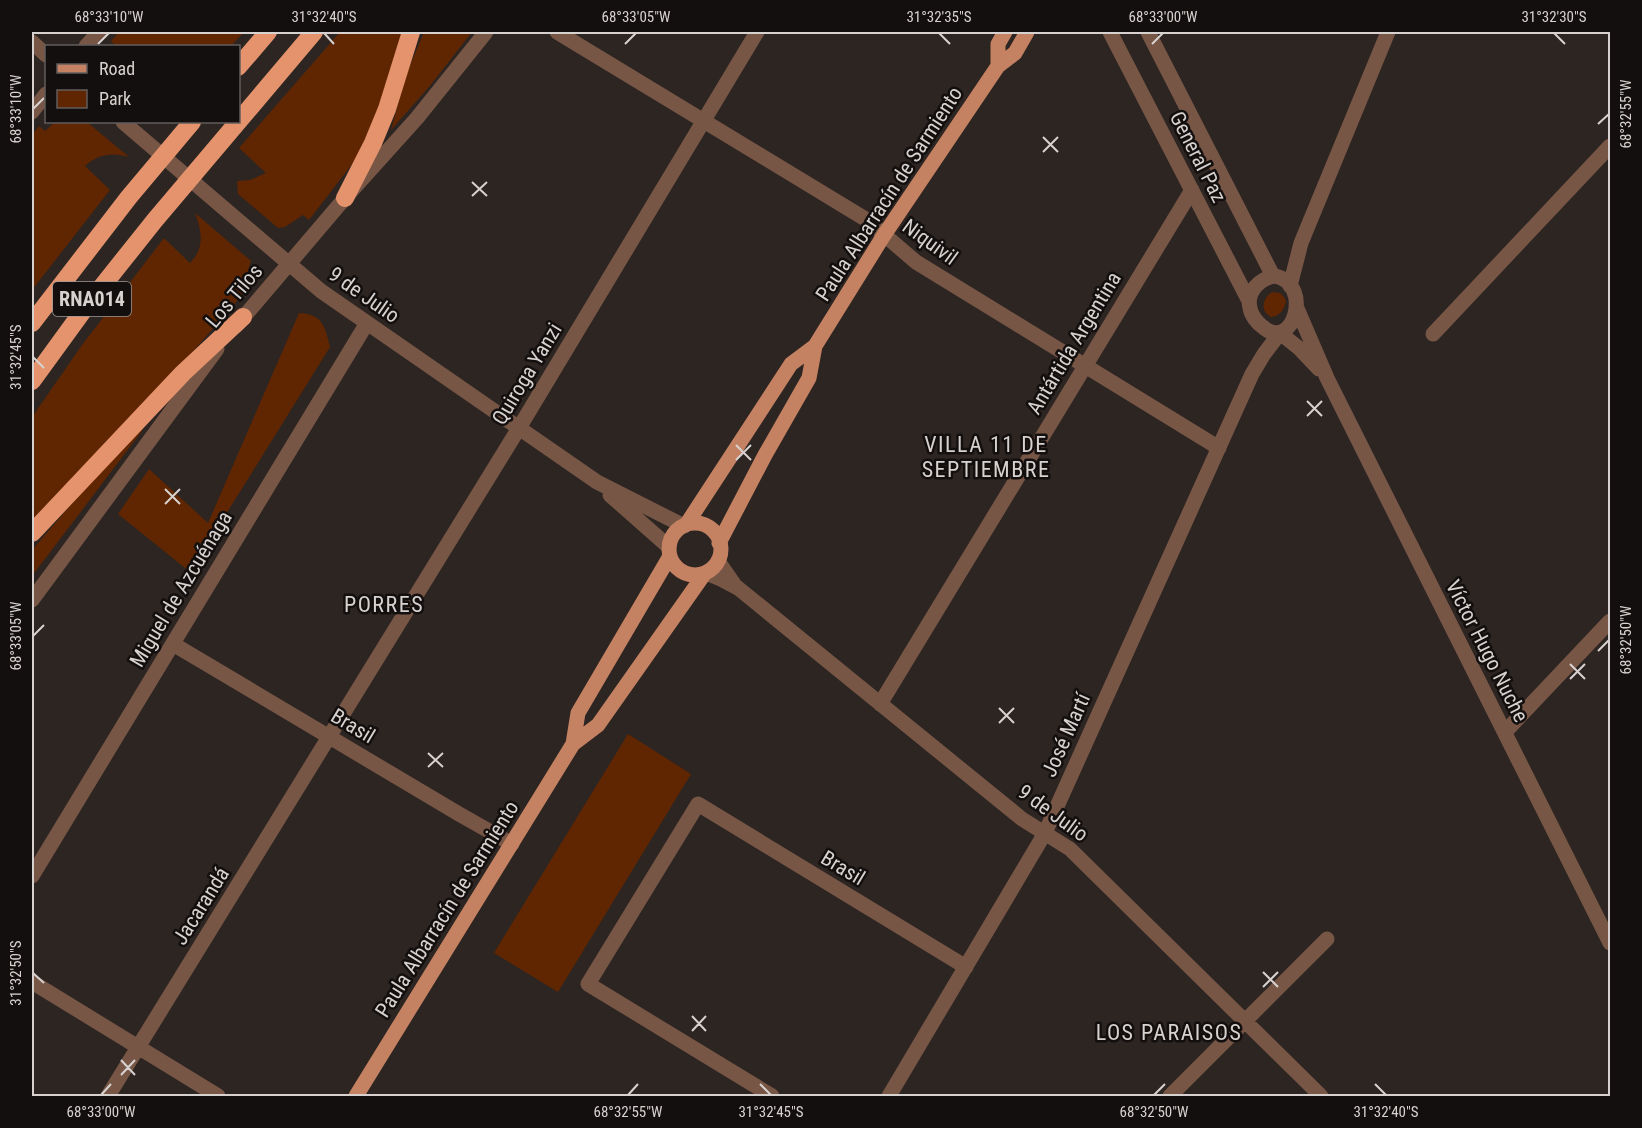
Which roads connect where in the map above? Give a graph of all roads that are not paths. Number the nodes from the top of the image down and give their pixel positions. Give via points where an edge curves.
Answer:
1 (99, 32) edge
2 (268, 32) edge
3 (314, 32) edge
4 (411, 32) edge
5 (486, 32) edge
6 (557, 32) edge
7 (757, 32) edge
8 (1005, 32) edge
9 (1027, 32) edge
10 (1110, 32) edge
11 (1148, 32) edge
12 (1388, 32) edge
13 (32, 42) edge
14 (87, 45) edge
15 (45, 54) edge
16 (240, 64) edge
17 (998, 66) junction
18 (45, 95) edge
19 (32, 112) edge
20 (240, 121) edge
21 (703, 121) junction
22 (124, 123) edge
23 (191, 123) edge
24 (238, 123) edge
25 (1611, 146) edge
26 (1192, 190) junction
27 (345, 198) junction
28 (1306, 231) junction
29 (884, 235) junction
30 (288, 264) junction
31 (1273, 276) junction
32 (1290, 286) junction
33 (1249, 301) junction
34 (1296, 306) junction
35 (243, 316) junction
36 (32, 323) edge
37 (367, 323) junction
38 (1261, 326) junction
39 (1280, 333) junction
40 (1433, 334) dead end
41 (815, 346) junction
42 (1085, 366) junction
43 (1252, 374) junction
44 (1327, 378) junction
45 (32, 381) edge
46 (519, 428) junction
47 (1219, 448) junction
48 (597, 482) junction
49 (685, 525) junction
50 (32, 533) edge
51 (719, 543) junction
52 (669, 552) junction
53 (718, 561) junction
54 (705, 573) junction
55 (738, 588) junction
56 (32, 600) edge
57 (1611, 621) edge
58 (173, 644) junction
59 (880, 704) junction
60 (1505, 732) junction
61 (329, 737) junction
62 (573, 744) junction
63 (1045, 833) junction
64 (512, 844) junction
65 (32, 876) edge
66 (1327, 939) dead end
67 (1611, 943) edge
68 (966, 967) junction
69 (32, 982) edge
70 (1245, 1022) junction
71 (138, 1047) junction
72 (108, 1096) edge
73 (218, 1096) edge
74 (356, 1096) edge
75 (772, 1096) edge
76 (889, 1096) edge
77 (1170, 1096) edge
78 (1321, 1096) edge

1 - 14 street
2 - 16 highway
3 - 20 highway, RNA014
4 - 27 highway via 380,128
5 - 27 street, Los Tilos via 417,118
6 - 21 street, Niquivil
7 - 21 street, Quiroga Yanzi
8 - 17 main road, Paula Albarracín de Sarmiento via 998,44
9 - 17 main road, Paula Albarracín de Sarmiento via 1015,53
10 - 26 street, General Paz
11 - 31 street
12 - 28 street
13 - 15 street
17 - 29 main road, Paula Albarracín de Sarmiento
18 - 19 street
21 - 29 street, Niquivil via 867,220
21 - 46 street, Quiroga Yanzi
22 - 30 street, 9 de Julio
23 - 36 highway, RNA014
24 - 45 highway, RNA014 via 155,220
25 - 40 street
26 - 33 street, General Paz
26 - 42 street, Antártida Argentina
27 - 30 street, Los Tilos
28 - 31 street
28 - 32 street
29 - 41 main road, Paula Albarracín de Sarmiento
29 - 42 street, Niquivil via 916,262
30 - 35 street, Los Tilos
30 - 37 street, 9 de Julio
31 - 32 street
31 - 33 street via 1258,284
32 - 34 street
33 - 38 street via 1252,315
34 - 39 street via 1290,324
34 - 44 street, Víctor Hugo Nuche
35 - 50 highway via 183,373
35 - 56 street, Los Tilos
37 - 46 street, 9 de Julio
37 - 58 street, Miguel de Azcuénaga
38 - 39 street
38 - 43 street, José Martí
39 - 43 street, José Martí
39 - 44 street, Víctor Hugo Nuche
41 - 49 main road, Paula Albarracín de Sarmiento via 791,364
41 - 51 main road, Paula Albarracín de Sarmiento via 809,378
42 - 47 street, Niquivil
42 - 59 street, Antártida Argentina
43 - 47 street, José Martí
44 - 60 street, Víctor Hugo Nuche
46 - 48 street, 9 de Julio
46 - 61 street, Quiroga Yanzi
47 - 63 street, José Martí
48 - 49 street, 9 de Julio
48 - 52 street, 9 de Julio
49 - 51 main road via 706,526
49 - 52 main road via 674,534
51 - 53 main road
52 - 54 main road via 676,567 686,574
52 - 62 main road, Paula Albarracín de Sarmiento via 578,713
53 - 54 main road
53 - 55 street, 9 de Julio
54 - 55 street, 9 de Julio
54 - 62 main road, Paula Albarracín de Sarmiento via 598,725
55 - 59 street, 9 de Julio
57 - 60 street
58 - 61 street, Brasil
58 - 65 street, Miguel de Azcuénaga
59 - 63 street, 9 de Julio via 1022,819
60 - 67 street, Víctor Hugo Nuche
61 - 64 street, Brasil
61 - 71 street, Jacarandá
62 - 64 main road, Paula Albarracín de Sarmiento
63 - 68 street, José Martí
63 - 70 street, 9 de Julio via 1071,849
64 - 74 main road, Paula Albarracín de Sarmiento
66 - 70 street
68 - 75 street, Brasil via 698,804 588,984
68 - 76 street, José Martí
69 - 71 street
70 - 77 street
70 - 78 street, 9 de Julio
71 - 72 street, Jacarandá
71 - 73 street

